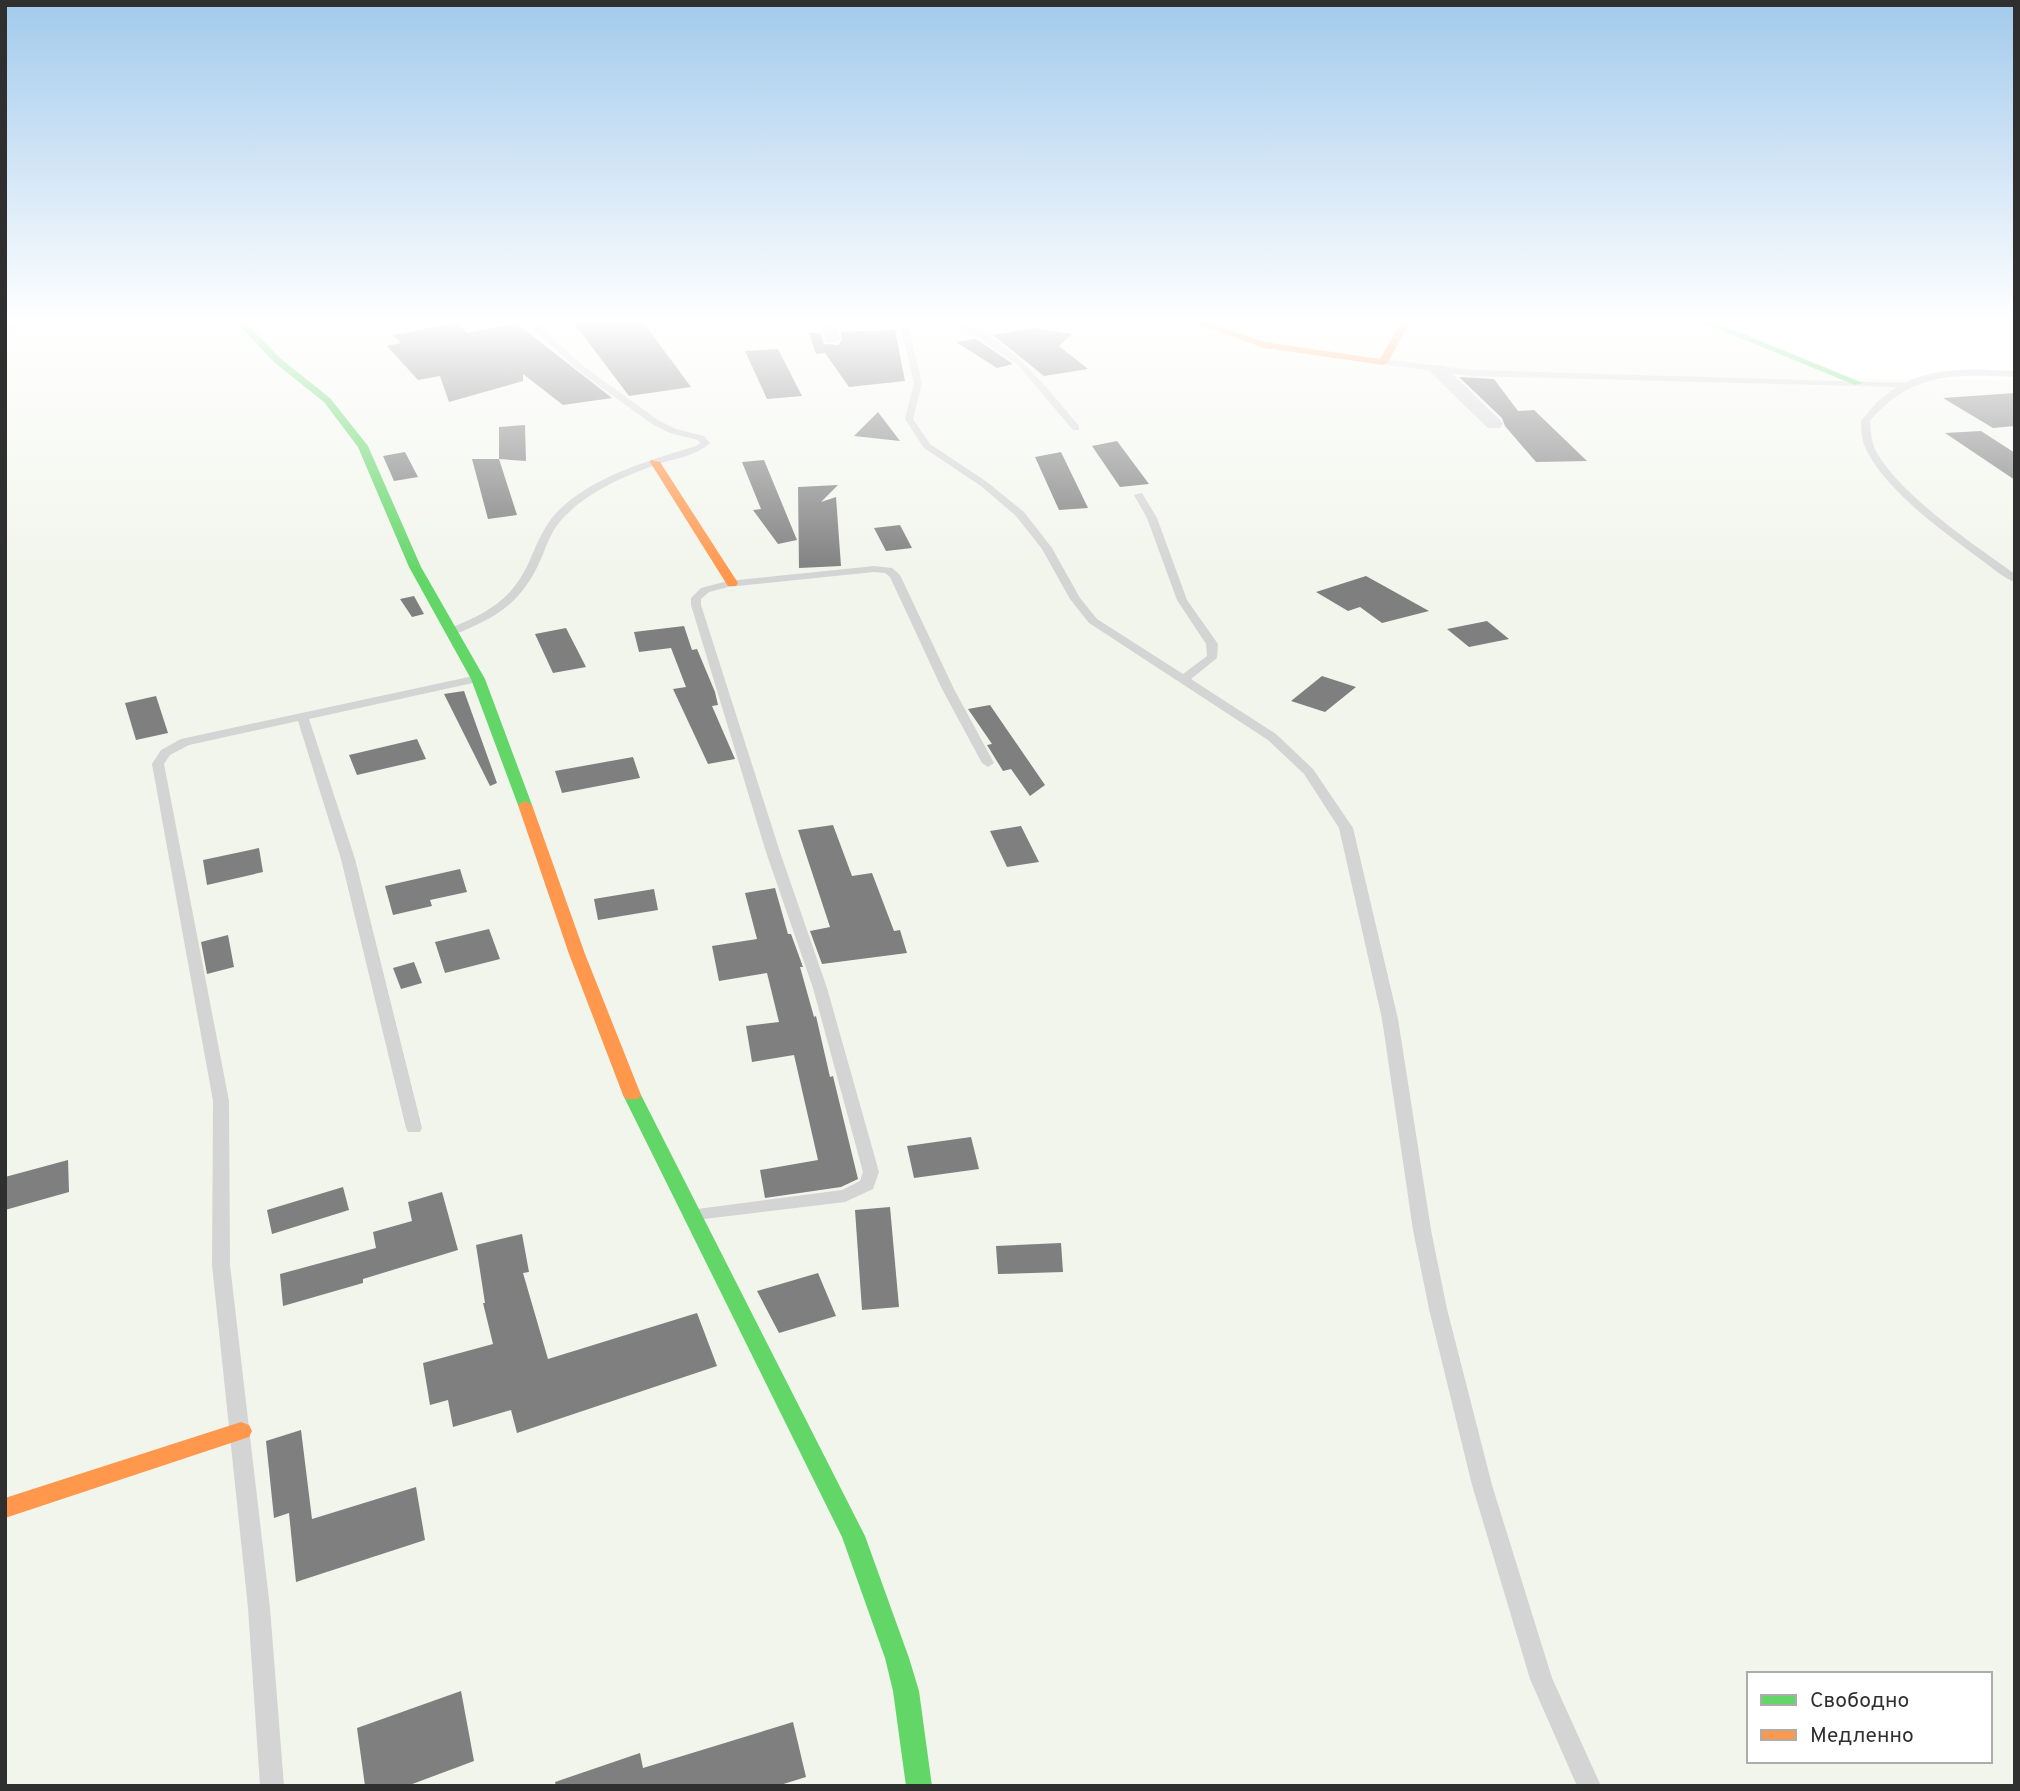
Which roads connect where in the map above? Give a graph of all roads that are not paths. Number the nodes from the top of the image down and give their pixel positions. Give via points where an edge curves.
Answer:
1 (331, 406) edge
2 (632, 406) edge
3 (912, 406) edge
4 (1057, 406) edge
5 (1475, 406) edge
6 (1876, 406) edge
7 (1494, 424) dead end
8 (1076, 428) dead end
9 (655, 462) junction
10 (1139, 495) dead end
11 (2015, 579) edge
12 (732, 583) junction
13 (450, 632) junction
14 (478, 679) junction
15 (1183, 679) junction
16 (302, 716) junction
17 (988, 763) dead end
18 (414, 1128) dead end
19 (691, 1214) junction
20 (241, 1431) junction
21 (5, 1508) edge
22 (272, 1786) edge
23 (919, 1786) edge
24 (1589, 1786) edge

1 - 13 street via 363,446 415,567
2 - 9 lane via 655,422 705,443
3 - 15 lane via 909,419 921,439 1020,514 1093,621
4 - 8 lane
5 - 7 street
6 - 11 lane via 1865,421 1875,458 1932,516
9 - 12 street
9 - 13 lane via 601,486 562,512 543,538 515,597 491,615
10 - 15 lane via 1182,600 1212,644 1209,661
12 - 17 lane via 874,569 892,573
12 - 19 lane via 705,590 696,598 696,605 821,988 871,1177 867,1185 845,1196
13 - 14 street
14 - 16 lane
14 - 19 street via 622,1072
15 - 24 lane via 1285,749 1309,772 1346,828 1390,1019 1438,1310 1482,1485 1541,1679
16 - 18 lane via 348,859
16 - 20 lane via 185,742 167,750 159,764 221,1101 219,1240
19 - 23 street via 853,1536 906,1691
20 - 21 street
20 - 22 lane

